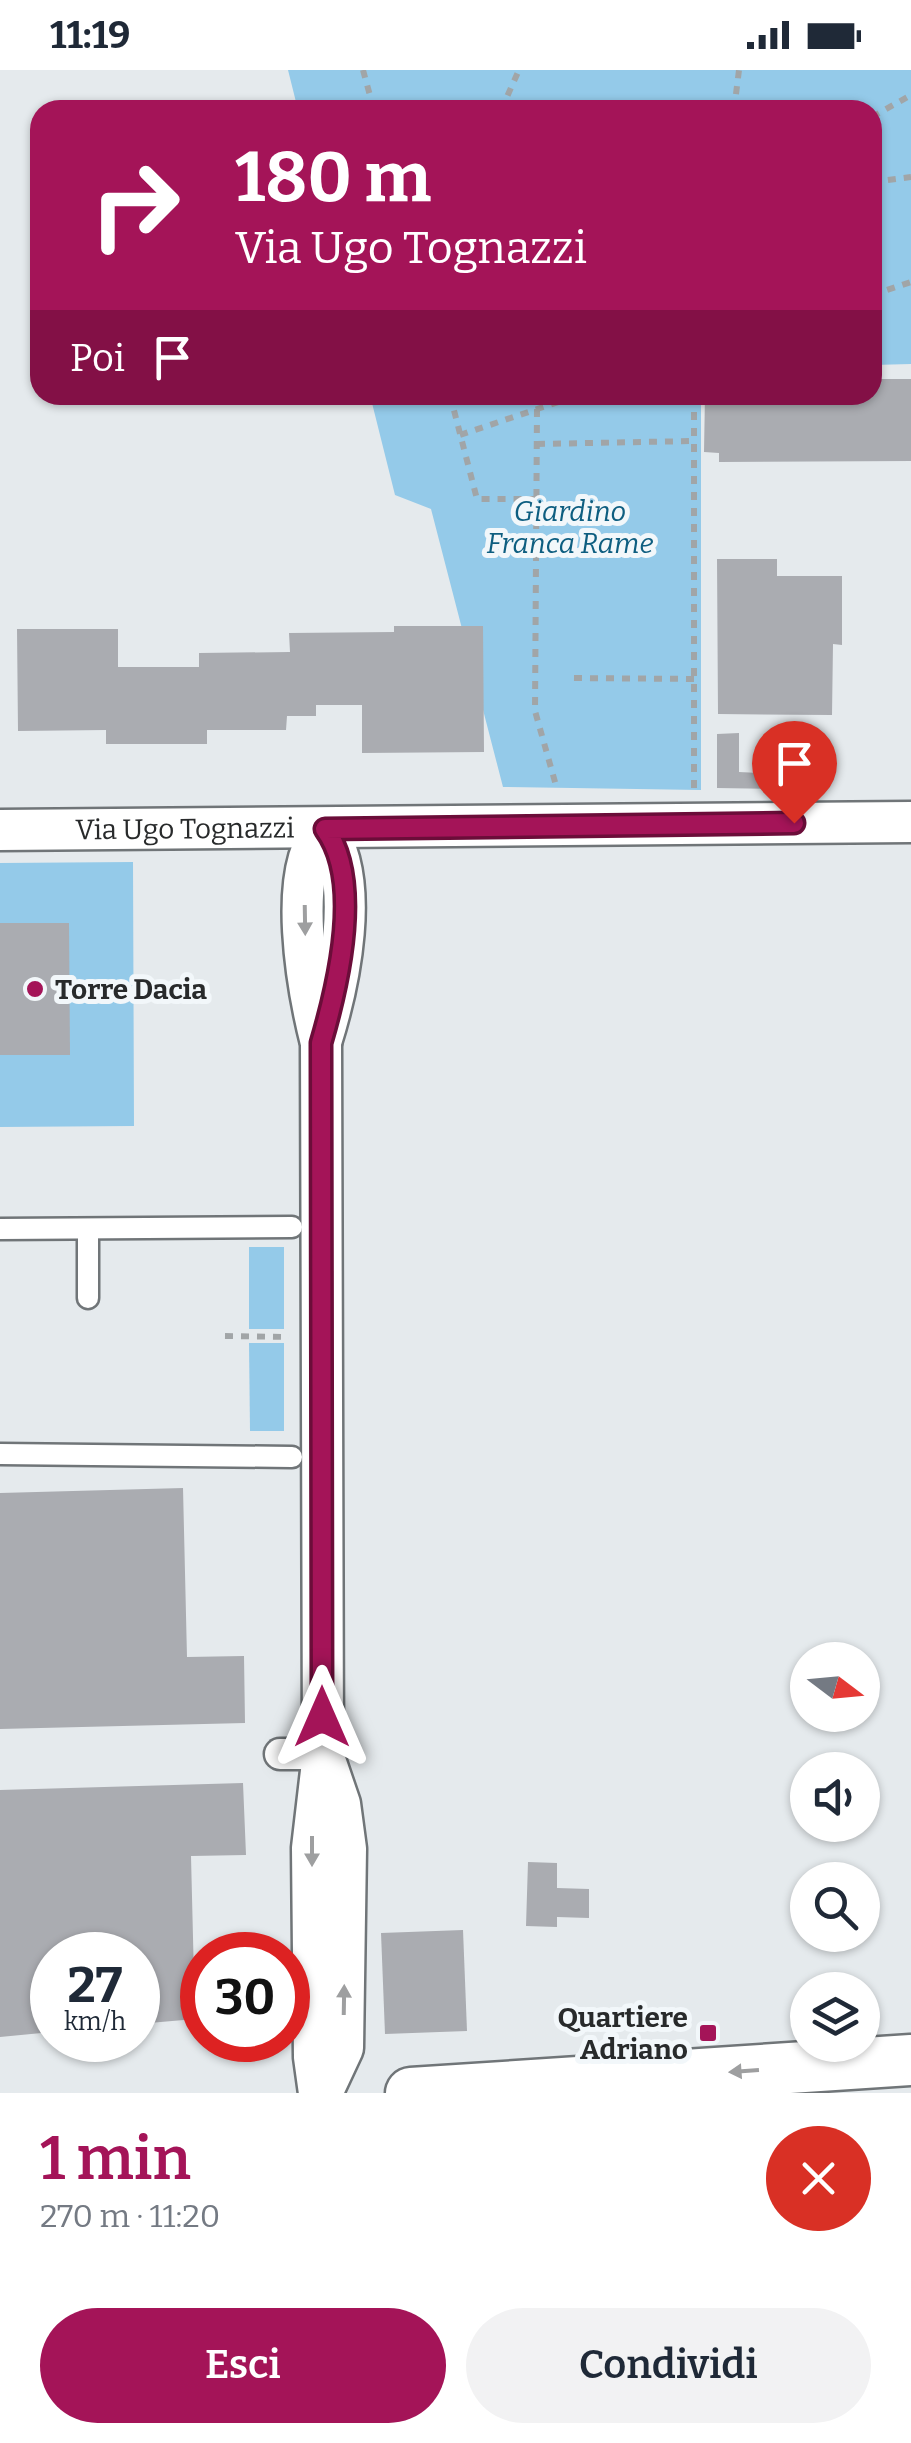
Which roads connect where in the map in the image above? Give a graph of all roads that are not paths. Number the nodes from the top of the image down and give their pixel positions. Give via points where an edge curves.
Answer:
1 (911, 822) edge
2 (325, 829) junction
3 (0, 830) edge
4 (292, 1227) dead end
5 (0, 1229) edge
6 (88, 1229) junction
7 (88, 1298) dead end
8 (0, 1454) edge
9 (292, 1457) dead end
10 (280, 1754) dead end
11 (322, 1754) junction
12 (911, 2060) edge
13 (321, 2093) edge
14 (412, 2093) edge

1 - 2 street, Via Ugo Tognazzi
2 - 3 street, Via Ugo Tognazzi
2 - 11 street via 313,841 304,882 308,984 321,1043
4 - 6 lane
5 - 6 lane
6 - 7 lane
8 - 9 lane
10 - 11 street
11 - 13 street via 340,1804 346,1848 343,2048
12 -> 14 street

